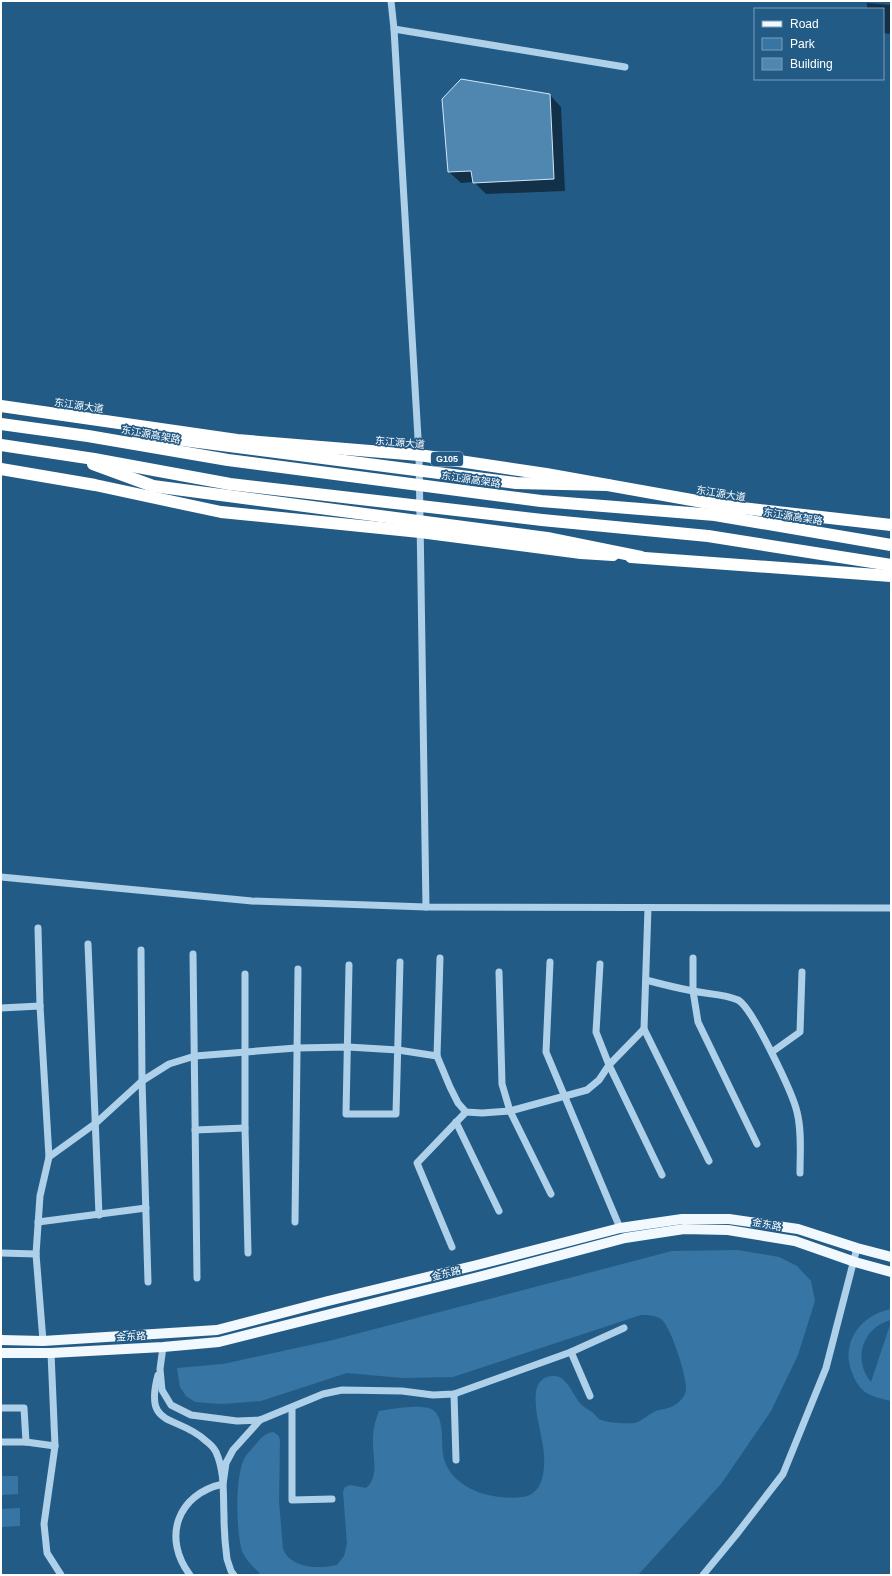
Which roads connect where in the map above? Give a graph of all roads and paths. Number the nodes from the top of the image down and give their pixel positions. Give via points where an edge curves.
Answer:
1 (390, 1) edge
2 (394, 28) junction
3 (625, 67) dead end
4 (1, 406) edge
5 (1, 424) edge
6 (88, 436) junction
7 (1, 445) edge
8 (67, 455) junction
9 (419, 455) junction
10 (1, 469) edge
11 (608, 485) junction
12 (891, 525) edge
13 (420, 532) junction
14 (891, 544) edge
15 (641, 558) junction
16 (891, 565) edge
17 (891, 576) edge
18 (1, 877) edge
19 (426, 907) junction
20 (648, 908) junction
21 (891, 908) edge
22 (38, 928) dead end
23 (88, 944) dead end
24 (140, 950) dead end
25 (193, 954) dead end
26 (440, 958) dead end
27 (693, 958) dead end
28 (400, 962) dead end
29 (550, 962) dead end
30 (600, 964) dead end
31 (349, 965) dead end
32 (298, 969) dead end
33 (499, 972) dead end
34 (802, 972) dead end
35 (245, 974) dead end
36 (646, 980) junction
37 (693, 991) junction
38 (40, 1006) junction
39 (1, 1008) edge
40 (644, 1029) junction
41 (348, 1047) junction
42 (296, 1048) junction
43 (398, 1050) junction
44 (772, 1052) junction
45 (245, 1053) junction
46 (195, 1056) junction
47 (437, 1056) junction
48 (609, 1065) junction
49 (142, 1081) junction
50 (565, 1097) junction
51 (510, 1111) junction
52 (466, 1112) junction
53 (456, 1122) junction
54 (96, 1123) junction
55 (245, 1128) junction
56 (195, 1130) junction
57 (757, 1144) dead end
58 (49, 1157) junction
59 (709, 1161) dead end
60 (800, 1173) dead end
61 (662, 1175) dead end
62 (551, 1194) dead end
63 (146, 1208) junction
64 (498, 1211) dead end
65 (98, 1215) junction
66 (38, 1222) junction
67 (295, 1222) dead end
68 (620, 1228) junction
69 (452, 1247) dead end
70 (858, 1248) junction
71 (1, 1253) edge
72 (248, 1253) dead end
73 (36, 1254) junction
74 (891, 1257) edge
75 (855, 1262) junction
76 (891, 1272) edge
77 (197, 1278) dead end
78 (148, 1282) dead end
79 (624, 1328) dead end
80 (1, 1340) edge
81 (43, 1341) junction
82 (162, 1347) junction
83 (571, 1352) junction
84 (1, 1353) edge
85 (51, 1353) junction
86 (160, 1369) junction
87 (454, 1394) junction
88 (590, 1396) dead end
89 (1, 1408) edge
90 (292, 1408) junction
91 (260, 1420) junction
92 (1, 1442) edge
93 (26, 1442) junction
94 (55, 1446) junction
95 (456, 1460) dead end
96 (223, 1484) junction
97 (332, 1499) dead end
98 (58, 1573) edge
99 (231, 1574) edge
100 (190, 1575) edge
101 (703, 1575) edge

1 - 2 street
2 - 3 street
2 - 9 street
4 - 9 highway, 东江源大道 / G105 via 237,440
5 - 6 highway, 东江源高架路, bridge
6 - 11 highway, bridge via 175,439 516,483
6 - 14 highway, 东江源高架路, bridge via 228,460 542,501 715,516
7 - 8 highway, bridge
8 - 15 highway, bridge via 153,486 547,538
8 - 16 highway, bridge via 230,484 542,520 708,536
9 - 11 highway, 东江源大道 / G105
9 - 13 street
10 - 13 highway via 95,485 221,512
11 - 12 highway, 东江源大道 / G105 via 725,506
13 - 15 highway via 581,553
13 - 19 street
15 - 17 highway
18 - 19 street via 252,901
19 - 20 street
20 - 21 street
20 - 36 street
22 - 38 street
23 - 54 street
24 - 49 street
25 - 46 street
26 - 47 street
27 - 37 street
28 - 43 street
29 - 50 street via 546,1052
30 - 48 street via 596,1032
31 - 41 street
32 - 42 street
33 - 51 street via 502,1084
34 - 44 street via 800,1032
35 - 45 street
36 - 37 street
36 - 40 street
37 - 44 street via 739,1000
37 - 57 street via 698,1022
38 - 39 street
38 - 58 street
40 - 48 street
40 - 59 street
41 - 42 street
41 - 43 street
41 - 43 street via 346,1114 396,1114
42 - 45 street
42 - 67 street
43 - 47 street
44 - 60 street via 797,1112
45 - 46 street
45 - 55 street
46 - 49 street via 170,1064
46 - 56 street
47 - 52 street via 458,1103
48 - 50 street via 599,1080 587,1090
48 - 61 street
49 - 54 street
49 - 63 street
50 - 51 street
50 - 68 street
51 - 52 street
51 - 62 street
52 - 53 street
53 - 64 street
53 - 69 street via 417,1163
54 - 58 street
54 - 65 street
55 - 56 street
55 - 72 street
56 - 77 street
58 - 66 street via 40,1196
63 - 65 street
63 - 78 street
65 - 66 street
66 - 73 street
68 - 70 main road, 金东路 via 682,1219 729,1219 798,1229
68 - 81 main road, 金东路 via 217,1330
70 - 74 main road, 金东路
70 - 75 street
71 - 73 street
73 - 81 street
75 - 76 main road, 金东路
75 - 82 main road, 金东路 via 795,1241 728,1230 684,1229 626,1238 219,1342
75 - 101 street via 826,1368 783,1474
79 - 83 street
80 - 81 main road, 金东路
82 - 85 main road, 金东路
82 - 86 street
83 - 87 street
83 - 88 street
84 - 85 main road, 金东路
85 - 94 street
86 - 91 street via 162,1390 172,1405 191,1415 237,1421
86 - 96 street via 156,1382 157,1412 201,1436 215,1450 222,1466
87 - 90 street via 342,1390 323,1394
87 - 95 street
89 - 93 street via 24,1408
90 - 91 street
90 - 97 street via 292,1500
91 - 96 street via 233,1450 226,1463
92 - 93 street
93 - 94 street
94 - 98 street via 44,1524 46,1553
96 - 99 street via 225,1541
96 - 100 street via 213,1486 195,1496 178,1521 177,1550

